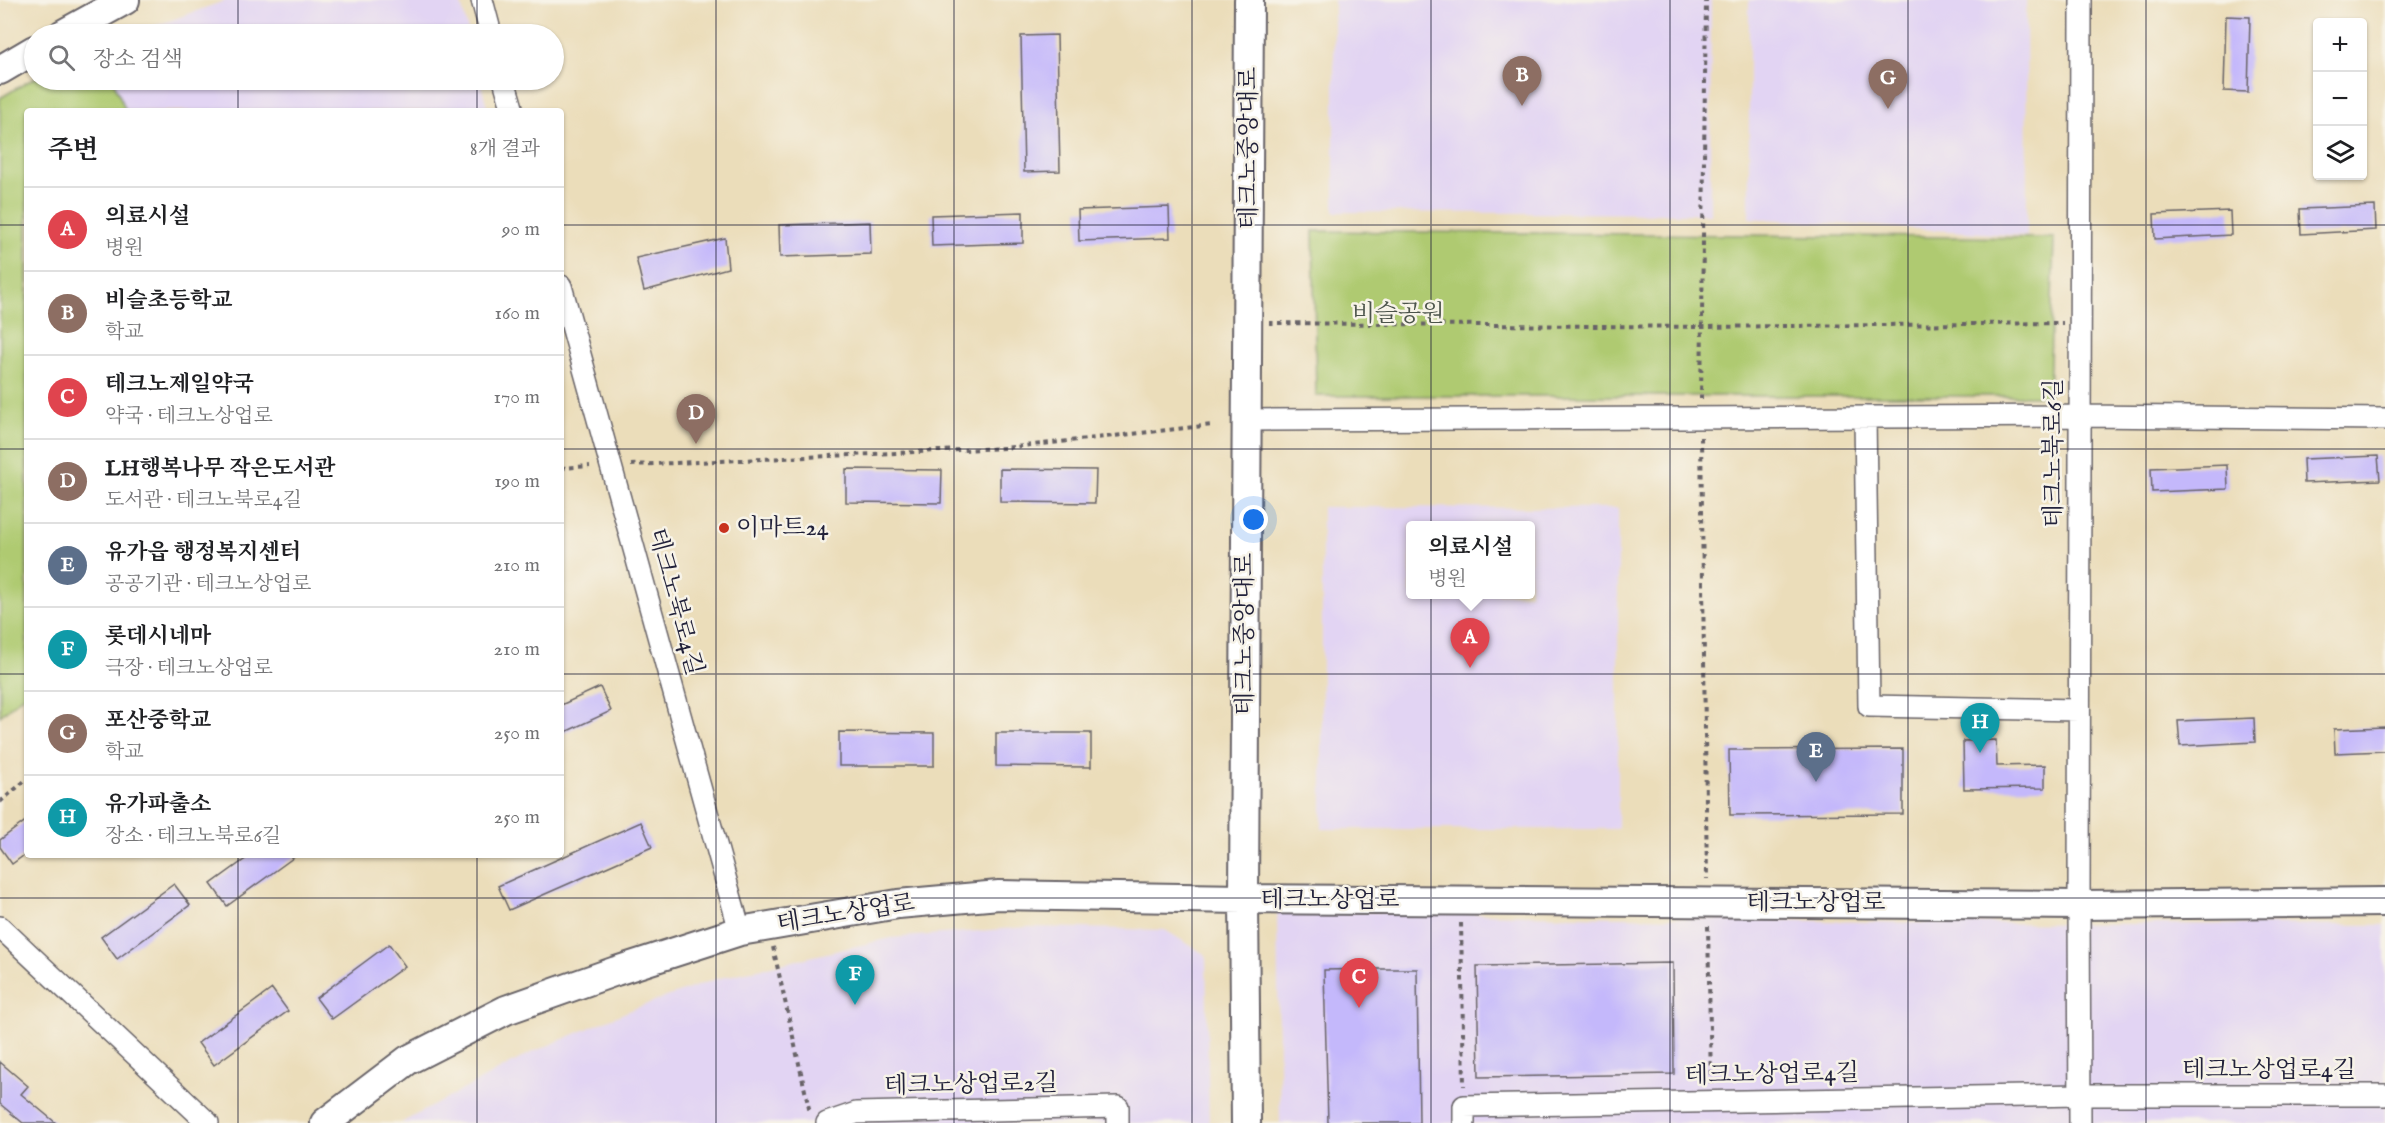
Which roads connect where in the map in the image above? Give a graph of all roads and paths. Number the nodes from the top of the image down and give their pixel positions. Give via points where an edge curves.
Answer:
1 (125, 0) edge
2 (482, 0) edge
3 (1250, 0) edge
4 (1706, 0) edge
5 (2081, 0) edge
6 (81, 24) edge
7 (488, 24) edge
8 (24, 57) edge
9 (0, 70) edge
10 (507, 90) edge
11 (512, 108) edge
12 (564, 297) edge
13 (1247, 323) junction
14 (2080, 323) junction
15 (1702, 327) junction
16 (2080, 416) junction
17 (1864, 417) junction
18 (1700, 418) junction
19 (2385, 419) edge
20 (1247, 420) junction
21 (1213, 425) dead end
22 (620, 465) dead end
23 (596, 466) dead end
24 (564, 468) edge
25 (2079, 710) junction
26 (24, 782) edge
27 (0, 802) edge
28 (1244, 899) junction
29 (1461, 901) junction
30 (2385, 902) edge
31 (1708, 903) junction
32 (2079, 905) junction
33 (769, 926) junction
34 (0, 927) edge
35 (740, 931) junction
36 (2080, 1095) junction
37 (2385, 1095) edge
38 (1712, 1102) junction
39 (1118, 1115) edge
40 (1464, 1115) edge
41 (208, 1123) edge
42 (325, 1123) edge
43 (812, 1123) edge
44 (827, 1123) edge
45 (1246, 1123) edge
46 (2080, 1123) edge

1 - 6 street
2 - 7 street
3 - 13 street, 테크노중앙대로
4 - 15 path
5 - 14 street, 테크노북로6길
8 - 9 street
10 - 11 street
12 - 35 street, 테크노북로4길
13 - 15 path
13 - 20 street, 테크노중앙대로
14 - 15 path
14 - 16 street, 테크노북로6길
15 - 18 path
16 - 17 street
16 - 19 street
16 - 25 street, 테크노북로6길
17 - 18 street
17 - 25 street via 1869,706
18 - 20 street
18 - 31 path
20 - 28 street, 테크노중앙대로
21 - 22 path via 1005,448
23 - 24 path
25 - 32 street, 테크노북로6길
26 - 27 path
28 - 29 street, 테크노상업로
28 - 33 street, 테크노상업로 via 999,895 898,904
28 - 45 street, 테크노중앙대로
29 - 31 street, 테크노상업로
29 - 40 path
30 - 32 street, 테크노상업로
31 - 32 street, 테크노상업로
31 - 38 path
32 - 36 street
33 - 35 street, 테크노상업로
33 - 43 path
34 - 41 street
35 - 42 street, 테크노상업로 via 506,1010 408,1060
36 - 37 street, 테크노상업로4길
36 - 38 street, 테크노상업로4길
36 - 46 street
38 - 40 street, 테크노상업로4길
39 - 44 street, 테크노상업로2길 via 856,1113

